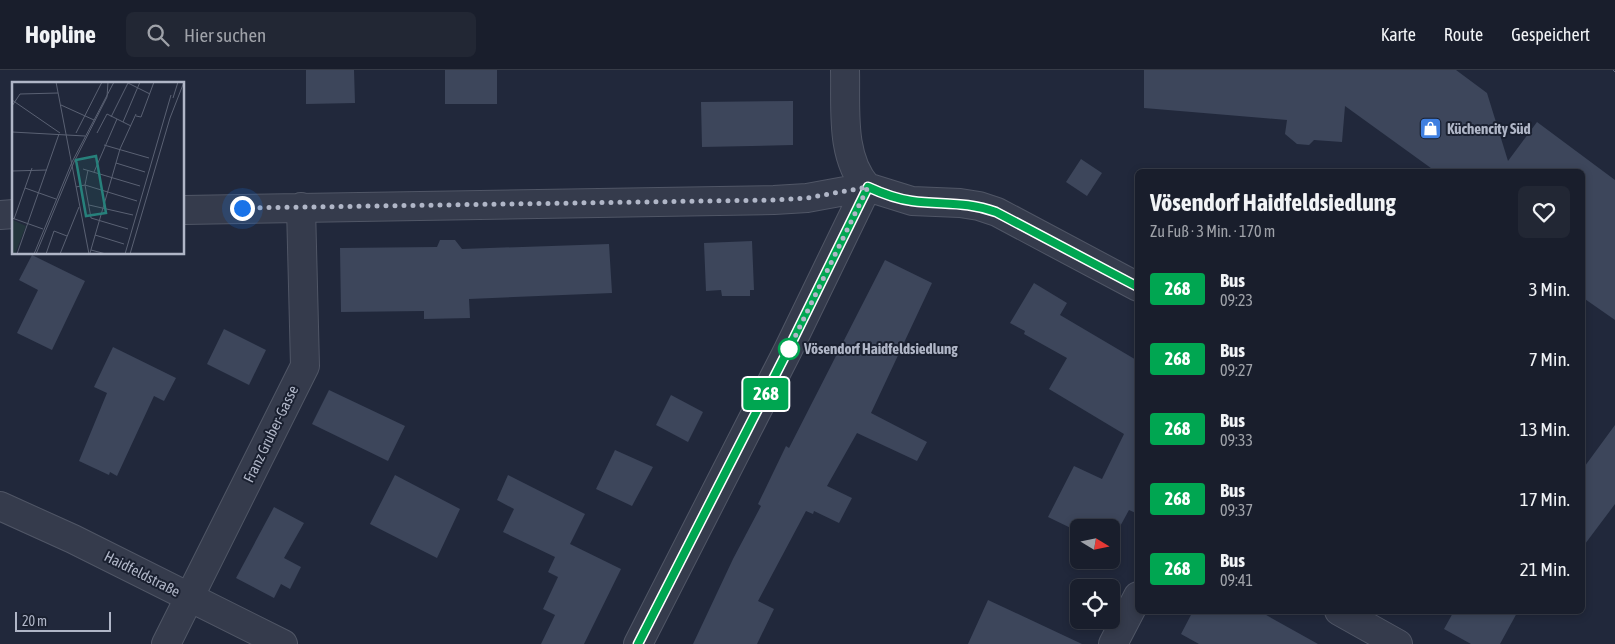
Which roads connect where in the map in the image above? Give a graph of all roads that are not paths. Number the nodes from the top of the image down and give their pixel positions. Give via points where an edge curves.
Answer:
1 (845, 70) edge
2 (868, 187) junction
3 (301, 207) junction
4 (185, 210) edge
5 (1135, 285) edge
6 (0, 506) edge
7 (190, 598) junction
8 (1135, 602) edge
9 (1344, 614) edge
10 (166, 644) edge
11 (283, 644) edge
12 (638, 644) edge
13 (1113, 644) edge
14 (1398, 644) edge

1 - 2 street via 851,164
2 - 3 street via 807,198 774,200
2 - 5 street via 912,201 960,203 996,212
2 - 12 street
3 - 4 street
3 - 7 street, Franz Gruber-Gasse via 305,366
6 - 7 street, Haidfeldstraße
7 - 10 street, Franz Gruber-Gasse
7 - 11 street, Haidfeldstraße
8 - 13 street
9 - 14 street

